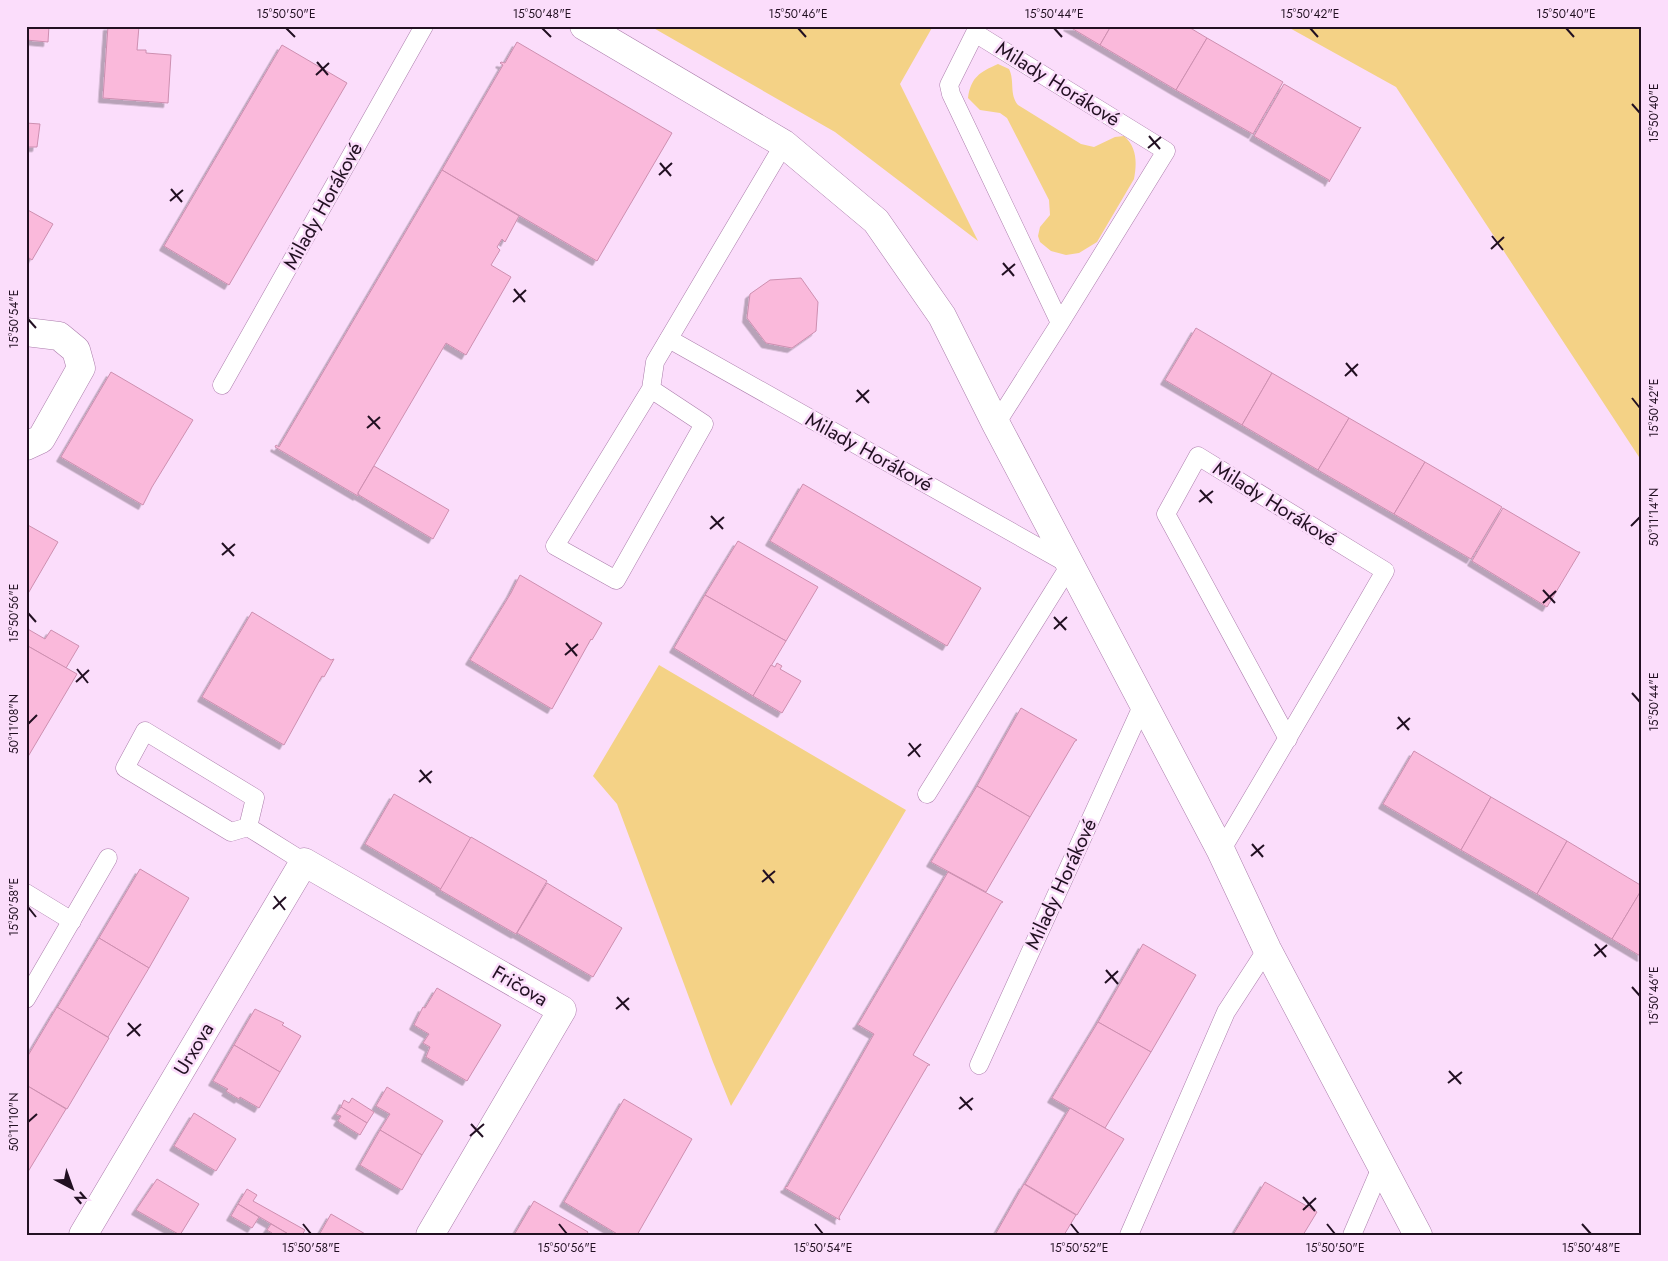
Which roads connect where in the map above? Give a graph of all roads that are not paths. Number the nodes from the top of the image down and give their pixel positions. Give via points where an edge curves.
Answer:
1 (424, 26) edge
2 (584, 26) edge
3 (784, 144) junction
4 (1060, 324) junction
5 (26, 332) edge
6 (669, 339) junction
7 (222, 385) dead end
8 (650, 389) junction
9 (996, 424) junction
10 (26, 446) edge
11 (1070, 565) junction
12 (1144, 702) junction
13 (1288, 739) junction
14 (927, 794) dead end
15 (248, 827) junction
16 (1222, 851) junction
17 (108, 858) dead end
18 (304, 862) junction
19 (26, 893) edge
20 (72, 921) junction
21 (1267, 948) junction
22 (26, 999) edge
23 (979, 1065) dead end
24 (1382, 1165) junction
25 (83, 1235) edge
26 (430, 1235) edge
27 (1130, 1235) edge
28 (1352, 1235) edge
29 (1418, 1235) edge

1 - 7 lane, Milady Horákové
2 - 3 street
3 - 6 lane
3 - 9 street via 876,221 942,316
4 - 4 lane, Milady Horákové via 1166,151 975,33 948,85
4 - 9 lane, Milady Horákové
5 - 10 street via 59,336 76,350 81,368 41,439
6 - 8 lane via 655,362
6 - 11 lane, Milady Horákové
8 - 8 lane via 555,546 616,580 704,424
9 - 11 street
11 - 12 street
11 - 14 lane
12 - 16 street
12 - 23 lane, Milady Horákové
13 - 13 lane, Milady Horákové via 1385,571 1198,456 1166,514
13 - 16 lane, Milady Horákové
15 - 15 lane via 231,832 124,768 145,731 255,798
15 - 18 lane
16 - 21 street
17 - 20 lane
18 - 25 street, Urxova
18 - 26 street, Fričova via 562,1010
19 - 20 lane
20 - 22 lane
21 - 24 street
21 - 27 lane via 1226,1012
24 - 28 lane
24 - 29 street

